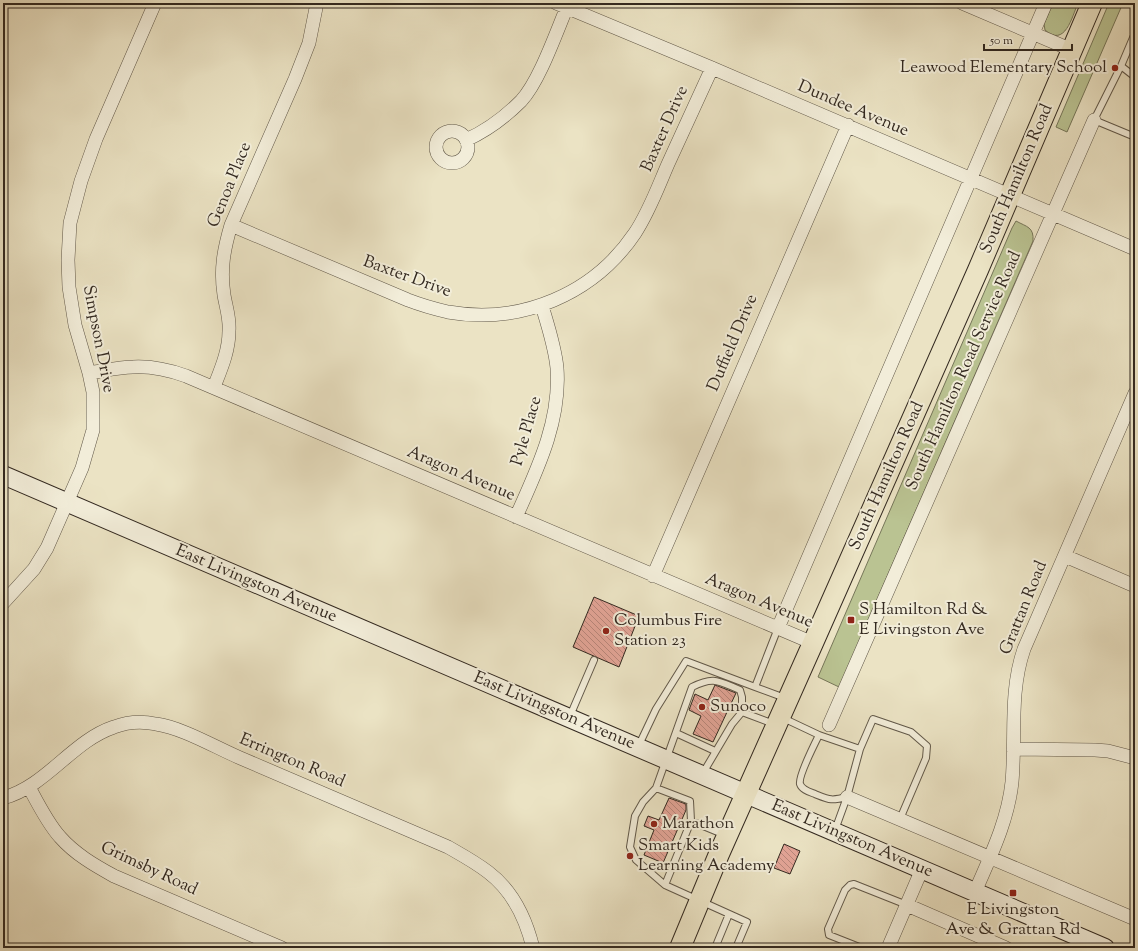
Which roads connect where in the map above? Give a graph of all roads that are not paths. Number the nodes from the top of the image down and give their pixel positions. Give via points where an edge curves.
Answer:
1 (155, 3) edge
2 (317, 3) edge
3 (962, 3) edge
4 (1046, 3) edge
5 (1092, 3) edge
6 (562, 5) edge
7 (1033, 33) junction
8 (1135, 33) edge
9 (1072, 50) junction
10 (1121, 66) junction
11 (712, 68) junction
12 (1135, 77) edge
13 (1094, 120) junction
14 (848, 125) junction
15 (1135, 137) edge
16 (466, 140) dead end
17 (970, 179) junction
18 (1010, 195) junction
19 (1052, 213) junction
20 (231, 225) junction
21 (1135, 249) edge
22 (542, 306) junction
23 (89, 373) junction
24 (214, 387) junction
25 (1135, 393) edge
26 (3, 475) edge
27 (67, 502) junction
28 (516, 517) junction
29 (1065, 556) junction
30 (652, 576) junction
31 (1135, 586) edge
32 (3, 603) edge
33 (778, 628) junction
34 (813, 643) junction
35 (594, 660) dead end
36 (755, 687) junction
37 (742, 712) junction
38 (782, 714) junction
39 (569, 718) junction
40 (829, 725) dead end
41 (676, 733) junction
42 (819, 735) junction
43 (638, 747) junction
44 (860, 749) junction
45 (1014, 749) junction
46 (715, 751) junction
47 (1135, 758) edge
48 (666, 759) junction
49 (702, 775) junction
50 (29, 786) junction
51 (656, 788) junction
52 (746, 793) junction
53 (847, 796) junction
54 (3, 798) edge
55 (900, 819) junction
56 (691, 821) junction
57 (835, 832) junction
58 (726, 836) junction
59 (990, 856) junction
60 (922, 869) junction
61 (665, 885) junction
62 (975, 892) junction
63 (699, 901) junction
64 (907, 905) junction
65 (729, 914) junction
66 (1135, 919) edge
67 (282, 948) edge
68 (533, 948) edge
69 (680, 948) edge
70 (715, 948) edge
71 (736, 948) edge
72 (862, 948) edge
73 (888, 948) edge
74 (1006, 948) edge
75 (1105, 948) edge

1 - 23 street, Simpson Drive via 96,139 70,223 69,287 75,325
2 - 20 street, Genoa Place via 309,43
3 - 7 street
4 - 7 street
5 - 9 main road, South Hamilton Road
6 - 11 street, Dundee Avenue
6 - 16 street via 534,81 522,100 484,132
7 - 9 street
7 - 17 street
8 - 10 lane, South Hamilton Road Service Road
9 - 18 main road, South Hamilton Road
10 - 12 lane
10 - 13 lane, South Hamilton Road Service Road
11 - 14 street, Dundee Avenue
11 - 22 street, Baxter Drive via 651,205 636,232 620,254 590,280
13 - 15 lane
13 - 19 street, South Hamilton Road Service Road
14 - 17 street, Dundee Avenue
14 - 30 street, Duffield Drive
17 - 18 street, Dundee Avenue
17 - 33 street
18 - 19 street, Dundee Avenue
18 - 34 main road, South Hamilton Road
19 - 21 street, Dundee Avenue
19 - 40 street, South Hamilton Road Service Road
20 - 22 street, Baxter Drive via 428,307 475,315 518,312
20 - 24 street, Genoa Place via 222,260 224,296 229,315 227,352
22 - 28 street, Pyle Place via 557,368 557,395 552,426 544,451
23 - 24 street, Aragon Avenue via 147,367 167,370
23 - 27 street, Simpson Drive via 93,392 93,430 82,468
24 - 28 street, Aragon Avenue
25 - 29 street, Grattan Road
26 - 27 main road, East Livingston Avenue
27 - 32 street, Simpson Drive via 47,548 34,569
27 - 39 main road, East Livingston Avenue
28 - 30 street, Aragon Avenue
29 - 31 street
29 - 45 street, Grattan Road via 1019,664 1014,698
30 - 33 street, Aragon Avenue
33 - 34 street, Aragon Avenue
33 - 36 lane
34 - 38 main road, South Hamilton Road
35 - 39 lane
36 - 38 lane
36 - 43 lane via 686,661 656,709
37 - 38 lane
37 - 41 lane via 740,690 716,680 704,681 692,687
37 - 46 lane
38 - 42 lane
38 - 52 main road, South Hamilton Road
39 - 43 main road, East Livingston Avenue
41 - 46 lane
41 - 48 lane
42 - 44 lane
42 - 53 lane via 800,780 801,785 806,790 831,801
43 - 48 main road, East Livingston Avenue
44 - 53 lane
44 - 55 lane via 873,720 911,732 927,746 926,758
45 - 47 street via 1095,750
45 - 59 street, Grattan Road via 1008,804
46 - 49 lane
48 - 49 main road, East Livingston Avenue
48 - 51 lane
49 - 52 main road, East Livingston Avenue
50 - 54 street, Errington Road
50 - 67 street, Grimsby Road via 58,836 97,867
50 - 68 street, Errington Road via 95,734 115,726 135,723 156,724 176,729 448,847 469,859 489,872 520,910
51 - 56 lane via 690,801
51 - 61 lane via 635,816 630,847 636,860
52 - 57 main road, East Livingston Avenue
52 - 58 main road, South Hamilton Road
53 - 55 street
53 - 57 lane
55 - 59 street
56 - 58 lane
56 - 61 lane
57 - 60 main road, East Livingston Avenue
58 - 63 main road, South Hamilton Road
59 - 62 street, Grattan Road
59 - 66 street
60 - 62 main road, East Livingston Avenue
60 - 64 street
61 - 63 lane
62 - 75 main road, East Livingston Avenue
63 - 65 lane
63 - 69 main road, South Hamilton Road
64 - 72 lane via 854,884 850,885 845,890 828,929 829,934
64 - 73 street
64 - 74 street
65 - 70 lane
65 - 71 lane via 747,922

